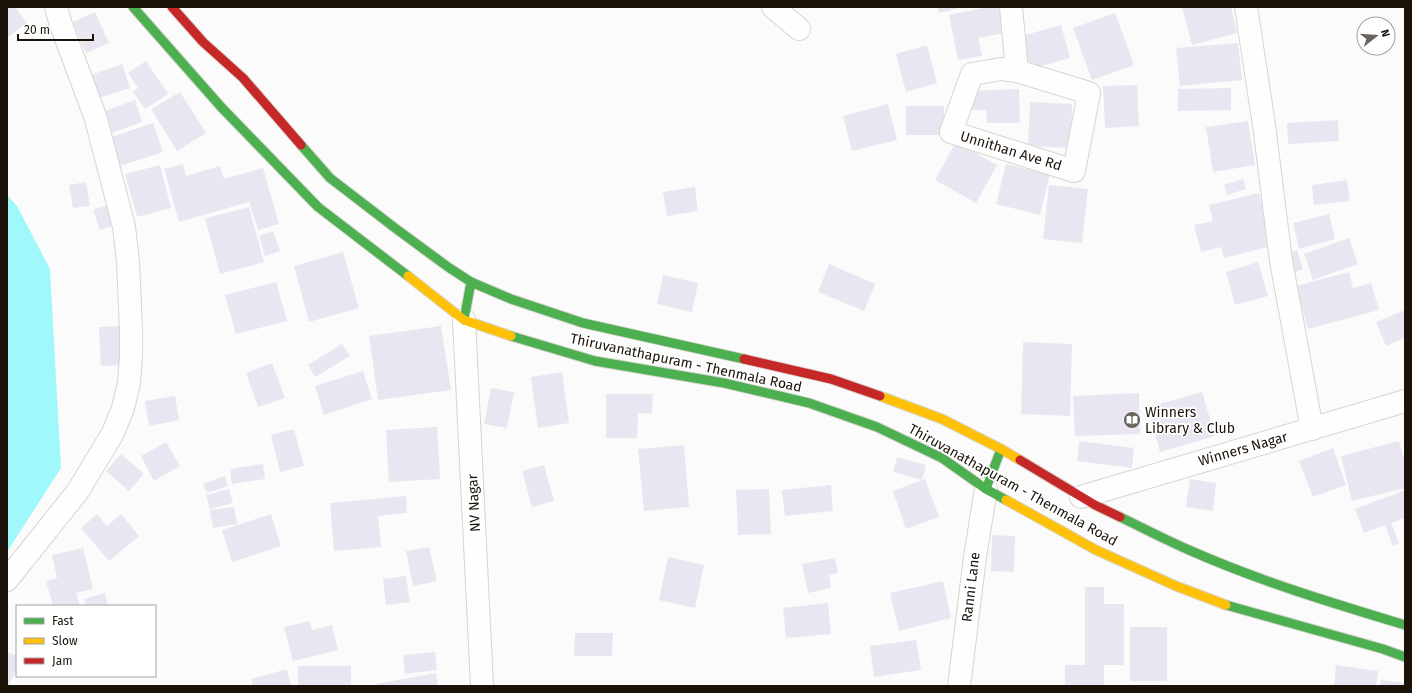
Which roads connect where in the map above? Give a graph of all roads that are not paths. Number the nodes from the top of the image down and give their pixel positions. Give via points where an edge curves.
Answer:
1 (56, 7) edge
2 (133, 7) edge
3 (172, 7) edge
4 (773, 7) edge
5 (1012, 7) edge
6 (1246, 7) edge
7 (798, 29) dead end
8 (1017, 71) junction
9 (471, 282) junction
10 (464, 320) junction
11 (1405, 401) edge
12 (1312, 429) junction
13 (1001, 449) junction
14 (986, 489) junction
15 (1081, 497) junction
16 (7, 580) edge
17 (1405, 625) edge
18 (1405, 657) edge
19 (482, 686) edge
20 (959, 686) edge

1 - 16 street via 96,118 124,227 132,356 129,383 113,433 78,491
2 - 10 main road, Thiruvanathapuram - Thenmala Road via 183,58 222,108 318,207
3 - 9 main road, Thiruvanathapuram - Thenmala Road via 200,44 244,78 330,178
4 - 7 street
5 - 8 street
6 - 12 street via 1281,261
8 - 8 street, Unnithan Ave Rd via 1089,93 1074,171 951,132 972,74 1001,70
9 - 10 main road
9 - 13 main road, Thiruvanathapuram - Thenmala Road via 511,299 583,323 831,379 942,420
10 - 14 main road, Thiruvanathapuram - Thenmala Road via 595,361 724,383 809,403 877,426 942,458
10 - 19 street, NV Nagar
11 - 12 street, Winners Nagar
12 - 15 street, Winners Nagar
13 - 14 main road
13 - 15 main road, Thiruvanathapuram - Thenmala Road
14 - 18 main road, Thiruvanathapuram - Thenmala Road via 1096,550 1176,586 1218,602
14 - 20 street, Ranni Lane
15 - 17 main road, Thiruvanathapuram - Thenmala Road via 1189,550 1249,574

